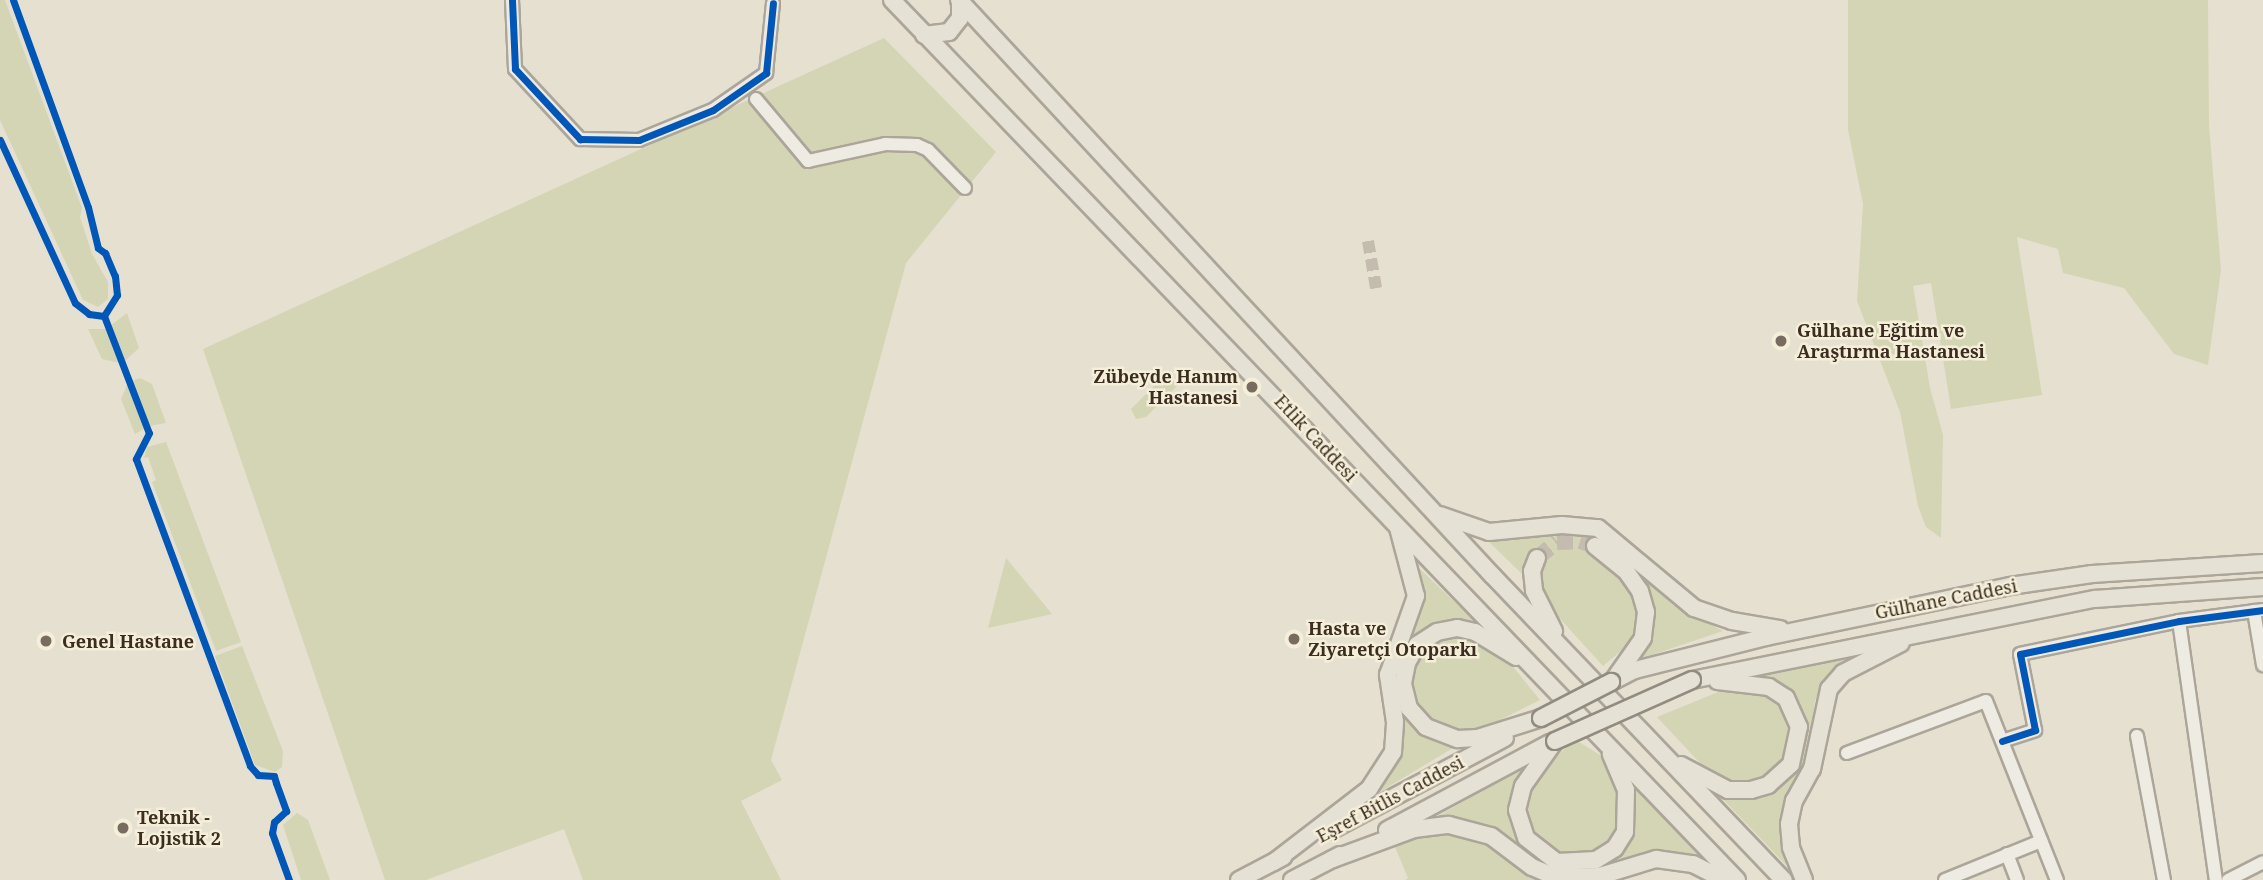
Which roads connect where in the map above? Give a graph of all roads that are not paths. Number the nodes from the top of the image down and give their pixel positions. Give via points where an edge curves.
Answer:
1 (512, 0) edge
2 (892, 0) edge
3 (960, 0) edge
4 (772, 1) edge
5 (908, 8) edge
6 (924, 35) junction
7 (756, 99) dead end
8 (965, 188) dead end
9 (1432, 511) junction
10 (1394, 520) junction
11 (1595, 546) tunnel mouth
12 (1537, 558) dead end
13 (2263, 563) edge
14 (2263, 587) edge
15 (2258, 610) edge
16 (2179, 621) junction
17 (1928, 630) junction
18 (1796, 631) junction
19 (1633, 663) junction
20 (2263, 665) edge
21 (1579, 668) junction
22 (1543, 677) junction
23 (1692, 680) junction
24 (1542, 718) junction
25 (2137, 736) dead end
26 (1555, 741) junction
27 (2002, 741) junction
28 (1607, 745) junction
29 (1659, 751) junction
30 (1847, 753) dead end
31 (2041, 841) junction
32 (2007, 854) junction
33 (1333, 859) junction
34 (1274, 862) junction
35 (2263, 862) edge
36 (1239, 880) edge
37 (1292, 880) edge
38 (1724, 880) edge
39 (1737, 880) edge
40 (1784, 880) edge
41 (1804, 880) edge
42 (1945, 880) edge
43 (2017, 880) edge
44 (2057, 880) edge
45 (2164, 880) edge
46 (2216, 880) edge
47 (2228, 880) edge

1 - 4 street via 515,69 580,139 639,140 713,110 766,74
2 - 5 main road, Etlik Caddesi
3 - 6 main road via 960,18 949,32
3 - 9 main road, Etlik Caddesi
5 - 6 main road, Etlik Caddesi
6 - 10 main road, Etlik Caddesi
7 - 8 street via 808,161 885,144 917,145 928,150
9 - 18 main road via 1489,531 1562,525 1598,528 1694,608 1732,621
9 - 21 main road, Etlik Caddesi
10 - 22 main road, Etlik Caddesi
10 - 34 main road via 1411,565 1416,596 1388,675 1393,752 1369,789
11 - 19 main road via 1626,571 1643,601 1645,630
12 - 21 main road via 1532,582 1538,602
13 - 18 main road, Gülhane Caddesi via 2049,579
14 - 17 main road, Gülhane Caddesi via 2095,599
15 - 16 street
15 - 20 street
16 - 27 street via 2020,654 2035,730
16 - 46 street
17 - 23 main road, Gülhane Caddesi
17 - 41 main road via 1843,673 1829,689 1812,769 1794,801 1789,824 1791,847
18 - 19 main road, Gülhane Caddesi
19 - 24 main road, bridge via 1611,682
21 - 29 main road, Etlik Caddesi
22 - 24 main road via 1470,630 1437,632 1414,649 1404,684 1415,717 1440,734 1458,739
22 - 28 main road, Etlik Caddesi
23 - 26 main road, Eşref Bitlis Caddesi, bridge
23 - 29 main road via 1769,687 1786,698 1795,712 1800,740 1783,773 1751,790 1728,790
24 - 34 main road, Eşref Bitlis Caddesi
25 - 45 street
26 - 28 main road via 1518,800 1526,838 1557,862 1596,860 1615,848 1625,832 1626,790
26 - 33 main road, Eşref Bitlis Caddesi
27 - 30 street via 1986,701
27 - 31 street
28 - 39 main road, Etlik Caddesi
29 - 40 main road, Etlik Caddesi
31 - 32 street
31 - 44 street
32 - 42 street
32 - 43 street
33 - 37 main road, Eşref Bitlis Caddesi
33 - 38 main road via 1414,829 1449,825 1491,835 1532,867 1555,877 1600,876 1641,861 1674,859
34 - 36 main road, Eşref Bitlis Caddesi
35 - 47 street

